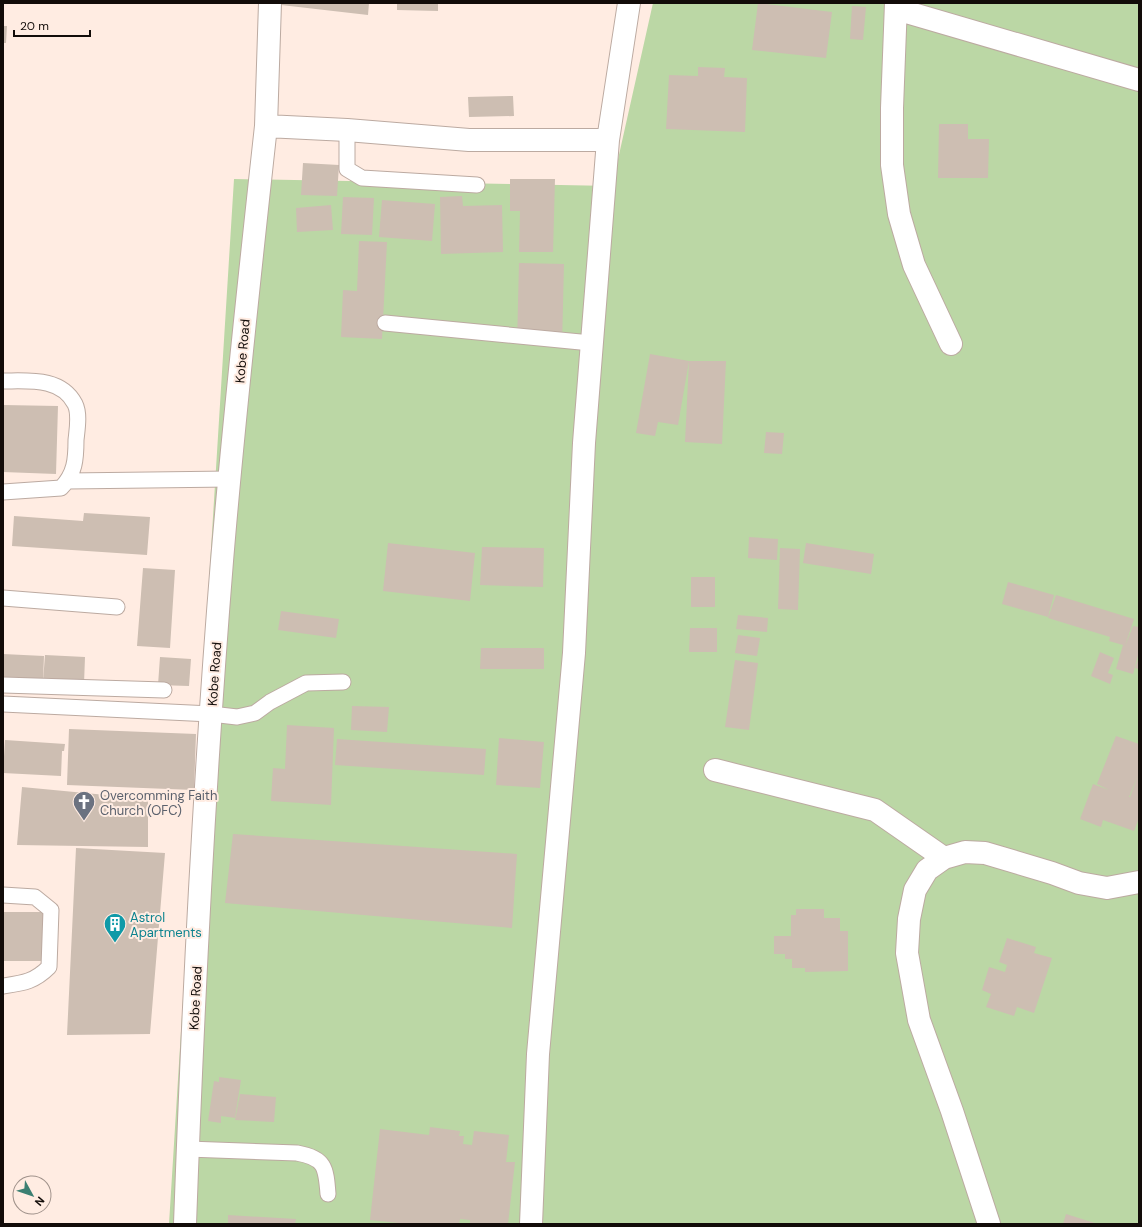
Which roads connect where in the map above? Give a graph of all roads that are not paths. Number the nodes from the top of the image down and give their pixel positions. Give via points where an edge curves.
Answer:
1 (270, 3) edge
2 (629, 3) edge
3 (896, 6) edge
4 (1139, 80) edge
5 (266, 126) junction
6 (346, 130) junction
7 (608, 140) junction
8 (477, 185) dead end
9 (385, 323) dead end
10 (591, 343) junction
11 (951, 344) dead end
12 (3, 381) edge
13 (230, 479) junction
14 (68, 481) junction
15 (3, 492) edge
16 (3, 598) edge
17 (117, 607) dead end
18 (343, 682) dead end
19 (3, 685) edge
20 (164, 690) dead end
21 (3, 704) edge
22 (211, 714) junction
23 (715, 770) dead end
24 (944, 858) junction
25 (1139, 882) edge
26 (3, 895) edge
27 (3, 986) edge
28 (188, 1149) junction
29 (328, 1194) dead end
30 (185, 1224) edge
31 (531, 1224) edge
32 (989, 1224) edge

1 - 5 street, Kobe Road
2 - 7 street
3 - 4 street
3 - 11 street via 892,165 899,214 914,266
5 - 6 street
5 - 13 street, Kobe Road via 245,309
6 - 7 street via 469,140
6 - 8 lane via 347,169 362,178
7 - 10 street
9 - 10 lane
10 - 31 street via 574,653 538,1054
12 - 14 lane via 42,381 66,392 75,404 77,420 74,470
13 - 14 lane
13 - 22 street, Kobe Road
14 - 15 lane via 61,488
16 - 17 lane
18 - 22 lane via 306,683 254,713 237,717
19 - 20 lane
21 - 22 lane
22 - 28 street, Kobe Road
23 - 24 street via 875,810
24 - 25 street via 964,852 985,853 1079,883 1107,888
24 - 32 street via 927,870 915,890 909,919 908,953 919,1020
26 - 27 lane via 35,897 51,910 49,967 40,976 25,983
28 - 29 lane via 297,1153 311,1156 319,1160 325,1169
28 - 30 street, Kobe Road

